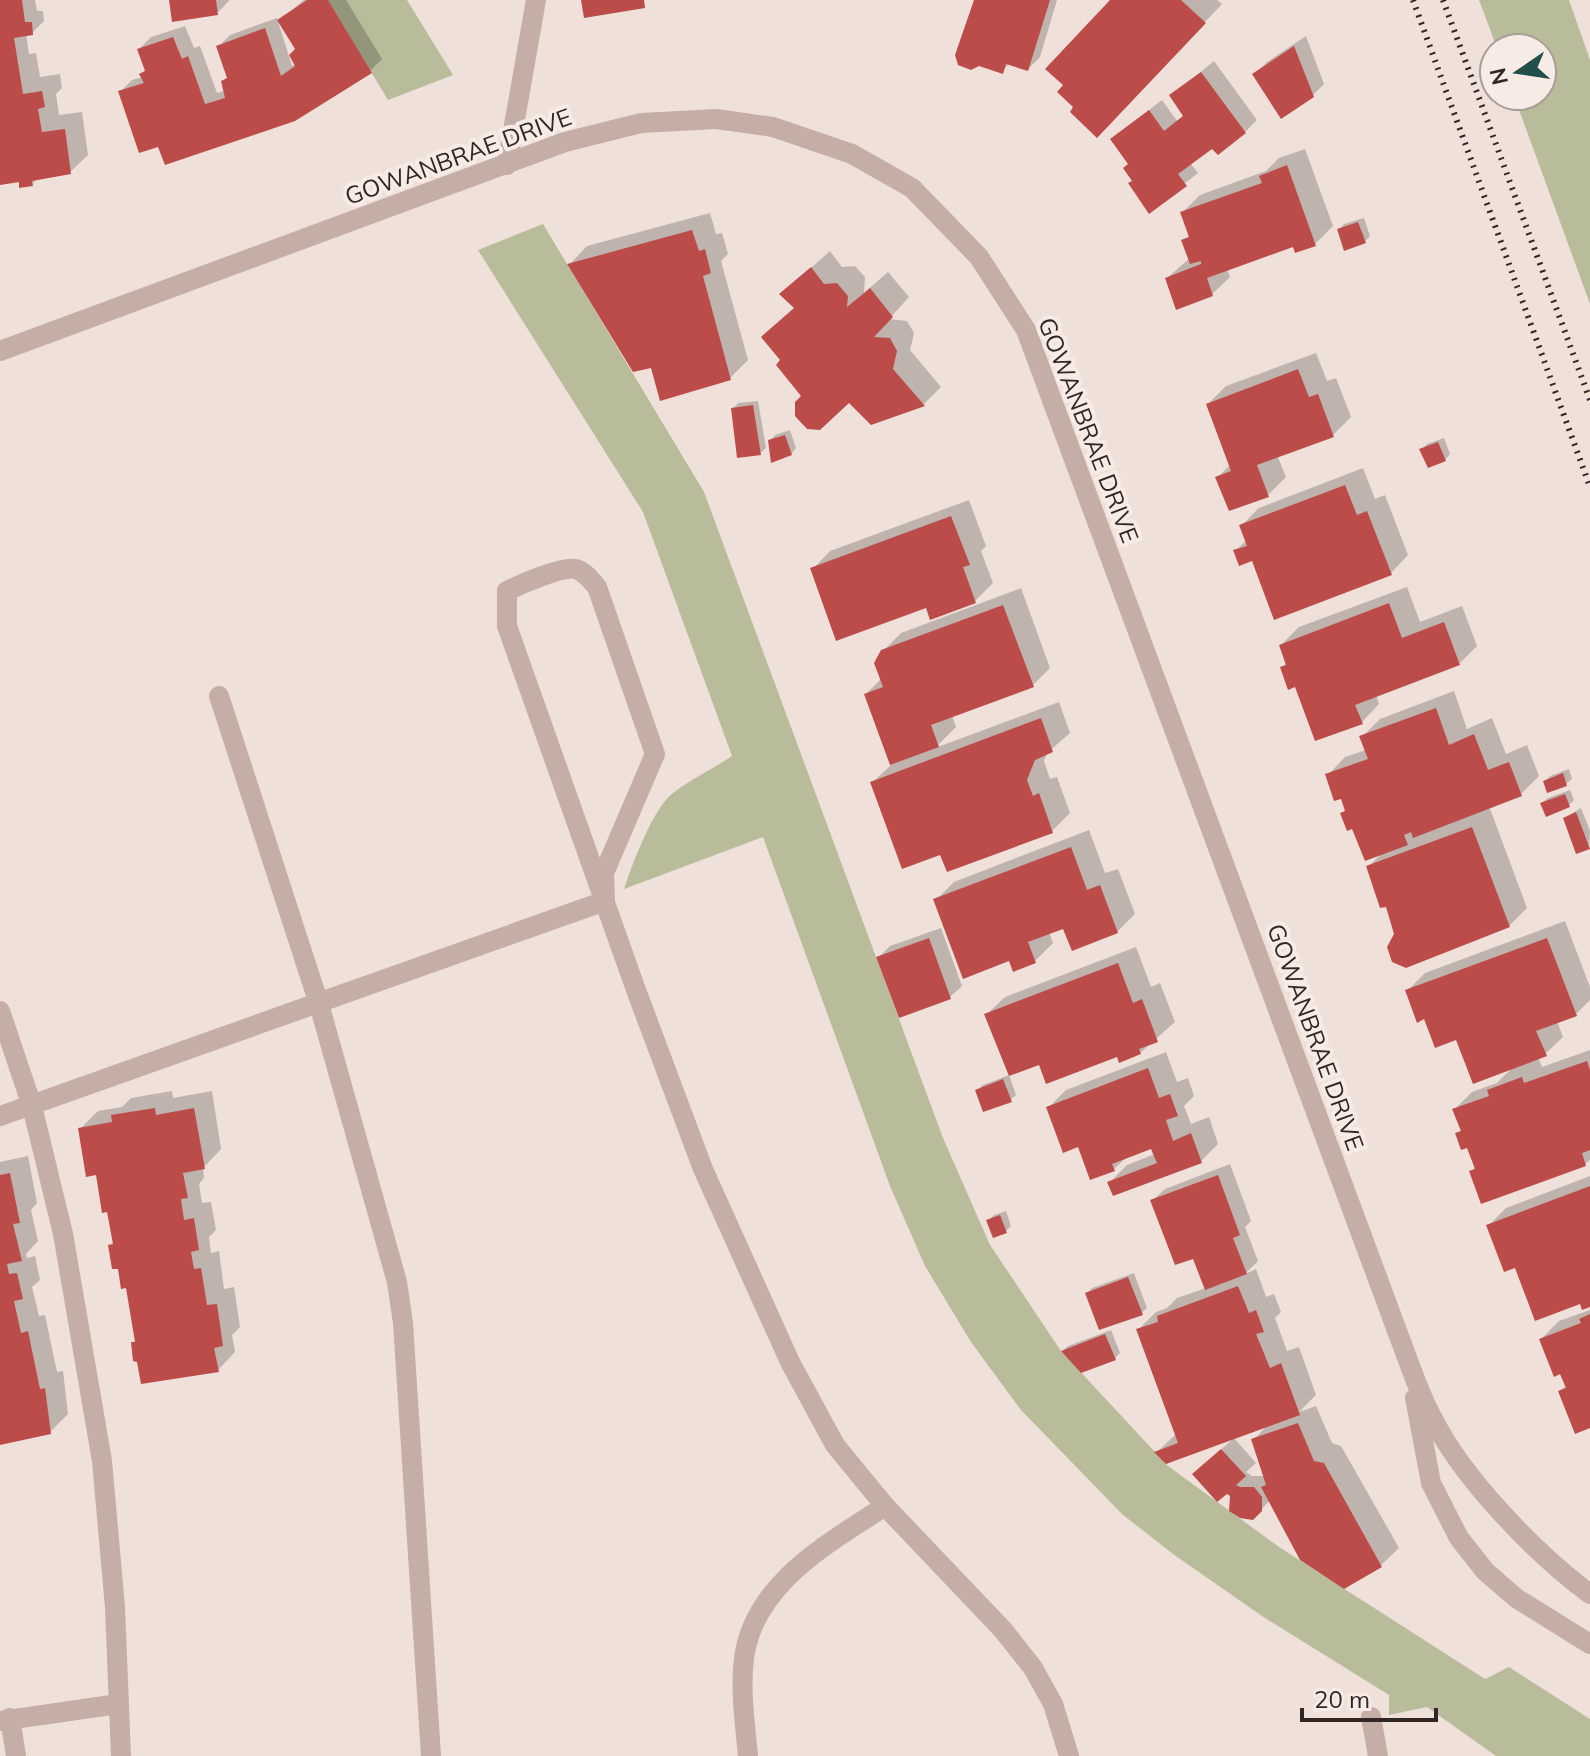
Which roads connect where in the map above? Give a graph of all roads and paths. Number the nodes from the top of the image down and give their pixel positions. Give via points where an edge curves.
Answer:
1 (536, 0) edge
2 (507, 165) junction
3 (0, 351) edge
4 (219, 696) dead end
5 (605, 901) junction
6 (319, 1004) junction
7 (0, 1011) edge
8 (32, 1106) junction
9 (0, 1116) edge
10 (1406, 1355) junction
11 (885, 1506) junction
12 (1590, 1594) edge
13 (1590, 1644) edge
14 (118, 1704) junction
15 (1371, 1717) dead end
16 (5, 1720) edge
17 (16, 1756) edge
18 (121, 1756) edge
19 (431, 1756) edge
20 (748, 1756) edge
21 (1069, 1756) edge
22 (1378, 1756) edge

1 - 2 street
2 - 3 street, GOWANBRAE DRIVE
2 - 10 street, GOWANBRAE DRIVE via 565,142 641,123 716,119 773,127 852,154 912,188 979,257 1026,330
4 - 6 street
5 - 5 street via 507,626 507,591 573,568 597,587 655,754 604,873
5 - 6 street
5 - 11 street via 703,1169 790,1362 835,1445
6 - 8 street
6 - 19 street via 397,1282
7 - 8 street
8 - 9 street
8 - 14 street via 63,1234 102,1461
10 - 12 street, GOWANBRAE DRIVE via 1432,1418 1474,1479 1554,1565
10 - 13 street, GOWANBRAE DRIVE via 1431,1483 1451,1527 1498,1584
11 - 20 street via 815,1552 776,1587 752,1627 744,1659
11 - 21 street via 1033,1668 1053,1704
14 - 16 street
14 - 18 street
15 - 22 street
16 - 17 street

